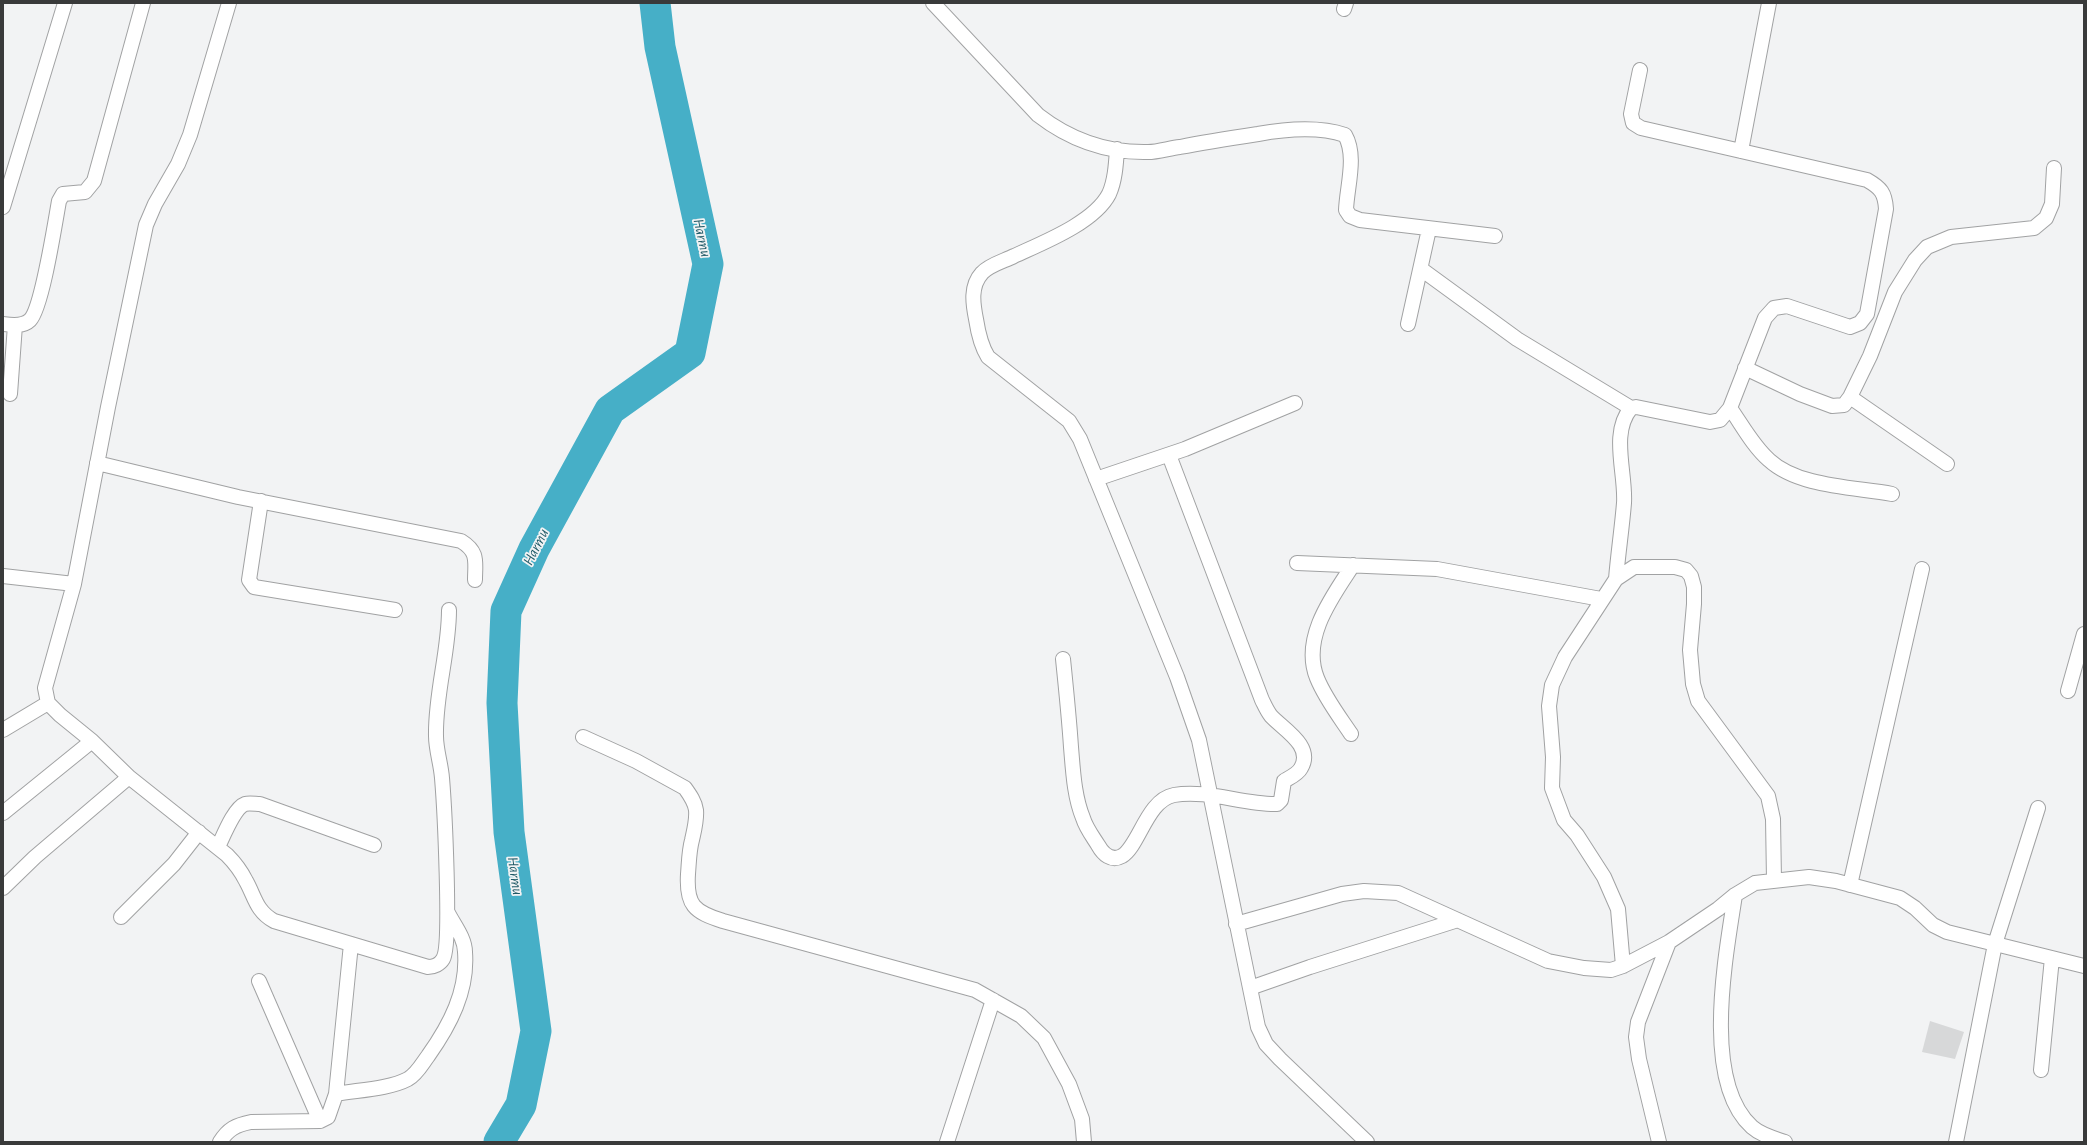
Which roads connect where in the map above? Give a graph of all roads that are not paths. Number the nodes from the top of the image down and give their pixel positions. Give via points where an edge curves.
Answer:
1 (65, 3) edge
2 (143, 3) edge
3 (229, 3) edge
4 (933, 3) edge
5 (1769, 3) edge
6 (1640, 70) dead end
7 (1118, 149) junction
8 (1741, 151) junction
9 (2054, 168) dead end
10 (3, 207) edge
11 (1429, 229) junction
12 (1495, 236) dead end
13 (1421, 269) junction
14 (9, 324) edge
15 (1408, 324) dead end
16 (1746, 368) junction
17 (10, 394) dead end
18 (1850, 397) junction
19 (1294, 403) dead end
20 (1631, 408) junction
21 (1730, 408) junction
22 (1169, 455) junction
23 (97, 463) junction
24 (1947, 464) dead end
25 (1096, 479) junction
26 (1892, 494) dead end
27 (261, 502) junction
28 (1297, 562) dead end
29 (1353, 565) junction
30 (1922, 569) dead end
31 (3, 576) edge
32 (1616, 579) junction
33 (475, 580) dead end
34 (74, 584) junction
35 (1601, 599) junction
36 (395, 610) dead end
37 (449, 610) dead end
38 (2084, 634) edge
39 (1063, 659) dead end
40 (2068, 691) dead end
41 (48, 703) junction
42 (3, 730) edge
43 (1350, 734) dead end
44 (583, 737) dead end
45 (92, 741) junction
46 (129, 776) junction
47 (1211, 796) junction
48 (2038, 808) dead end
49 (3, 813) edge
50 (199, 832) junction
51 (374, 845) dead end
52 (218, 847) junction
53 (1774, 880) junction
54 (1850, 885) junction
55 (3, 888) edge
56 (1735, 895) junction
57 (447, 913) junction
58 (121, 916) dead end
59 (1458, 920) junction
60 (1236, 924) junction
61 (1669, 942) junction
62 (351, 944) junction
63 (1995, 944) junction
64 (2052, 958) junction
65 (1623, 966) junction
66 (2084, 966) edge
67 (259, 981) dead end
68 (1250, 988) junction
69 (993, 1000) junction
70 (2042, 1070) dead end
71 (336, 1094) junction
72 (320, 1121) junction
73 (220, 1142) edge
74 (947, 1142) edge
75 (1084, 1142) edge
76 (1367, 1142) edge
77 (1659, 1142) edge
78 (1785, 1142) edge
79 (1956, 1142) edge

1 - 10 street
2 - 14 street via 94,181 85,192 70,192 61,197 34,313 26,323
3 - 23 street via 190,135 146,226
4 - 7 street via 1038,115 1073,138
5 - 8 street
6 - 8 street via 1631,114 1633,123 1641,128
7 - 11 street via 1148,152 1271,132 1334,131 1345,135 1350,143 1346,210 1350,216 1360,220
7 - 25 street via 1109,194 1097,209 1050,240 995,264 982,273 974,287 972,302 988,357 1069,421 1080,439
8 - 16 street via 1867,180 1880,187 1886,196 1886,209 1867,314 1860,323 1850,327 1787,306 1774,308 1765,318
9 - 18 street via 2052,204 2046,218 2034,228 1951,237 1927,247 1915,260 1895,292 1870,356
11 - 12 street
11 - 13 street
13 - 15 street
13 - 20 street via 1517,339
14 - 17 street
16 - 18 street via 1832,406 1844,405
16 - 21 street
18 - 24 street
19 - 22 street
20 - 21 street via 1643,408 1710,422 1720,420
20 - 32 street via 1624,415 1620,435 1624,503
21 - 26 street via 1768,459 1777,467 1794,476 1824,484
22 - 25 street
22 - 47 street via 1262,700 1272,717 1295,738 1303,754 1300,770 1284,781 1281,800 1277,804
23 - 27 street
23 - 34 street
25 - 47 street via 1177,677 1199,740
27 - 33 street via 461,541 475,554
27 - 36 street via 250,585 254,588
28 - 29 street
29 - 35 street via 1437,569
29 - 43 street via 1335,593 1315,633 1312,654 1317,677 1326,696
30 - 54 street
31 - 34 street
32 - 35 street
32 - 53 street via 1634,567 1675,567 1686,570 1691,576 1694,587 1690,650 1693,684 1698,701 1768,796 1773,819
34 - 41 street via 46,688
35 - 65 street via 1565,657 1552,685 1549,706 1553,757 1552,788 1564,820 1577,834 1604,877 1618,909
37 - 57 street via 436,734 444,805
38 - 40 street
39 - 47 street via 1074,782 1083,819 1102,852 1114,858 1124,854 1144,822 1167,798 1175,795
41 - 42 street
41 - 45 street
44 - 69 street via 636,761 685,788 690,795 696,811 689,850 687,889 691,903 704,914 975,990
45 - 46 street
45 - 49 street
46 - 50 street
46 - 55 street
47 - 60 street
48 - 63 street
50 - 52 street
50 - 58 street via 174,864
51 - 52 street via 260,804 249,804 237,810
52 - 62 street via 238,867 256,904 267,917
53 - 54 street via 1809,877
53 - 56 street via 1755,883
54 - 63 street via 1900,898 1933,925 1947,932
56 - 61 street
56 - 78 street via 1724,963 1721,1012 1722,1057 1726,1081 1751,1126 1761,1134
57 - 62 street via 446,952 444,958 435,966 428,967
57 - 71 street via 466,952 458,1001 444,1033 415,1073 408,1078 393,1084
59 - 60 street via 1398,893 1364,891 1342,894
59 - 65 street via 1548,961 1611,970
59 - 68 street
60 - 68 street
61 - 65 street
61 - 77 street via 1638,1022 1636,1037
62 - 71 street
63 - 64 street
63 - 79 street
64 - 66 street
64 - 70 street
67 - 72 street
68 - 76 street via 1258,1027 1266,1044
69 - 74 street
69 - 75 street via 1021,1016 1044,1038 1077,1103 1082,1119
71 - 72 street via 328,1117
72 - 73 street via 240,1124 225,1134

